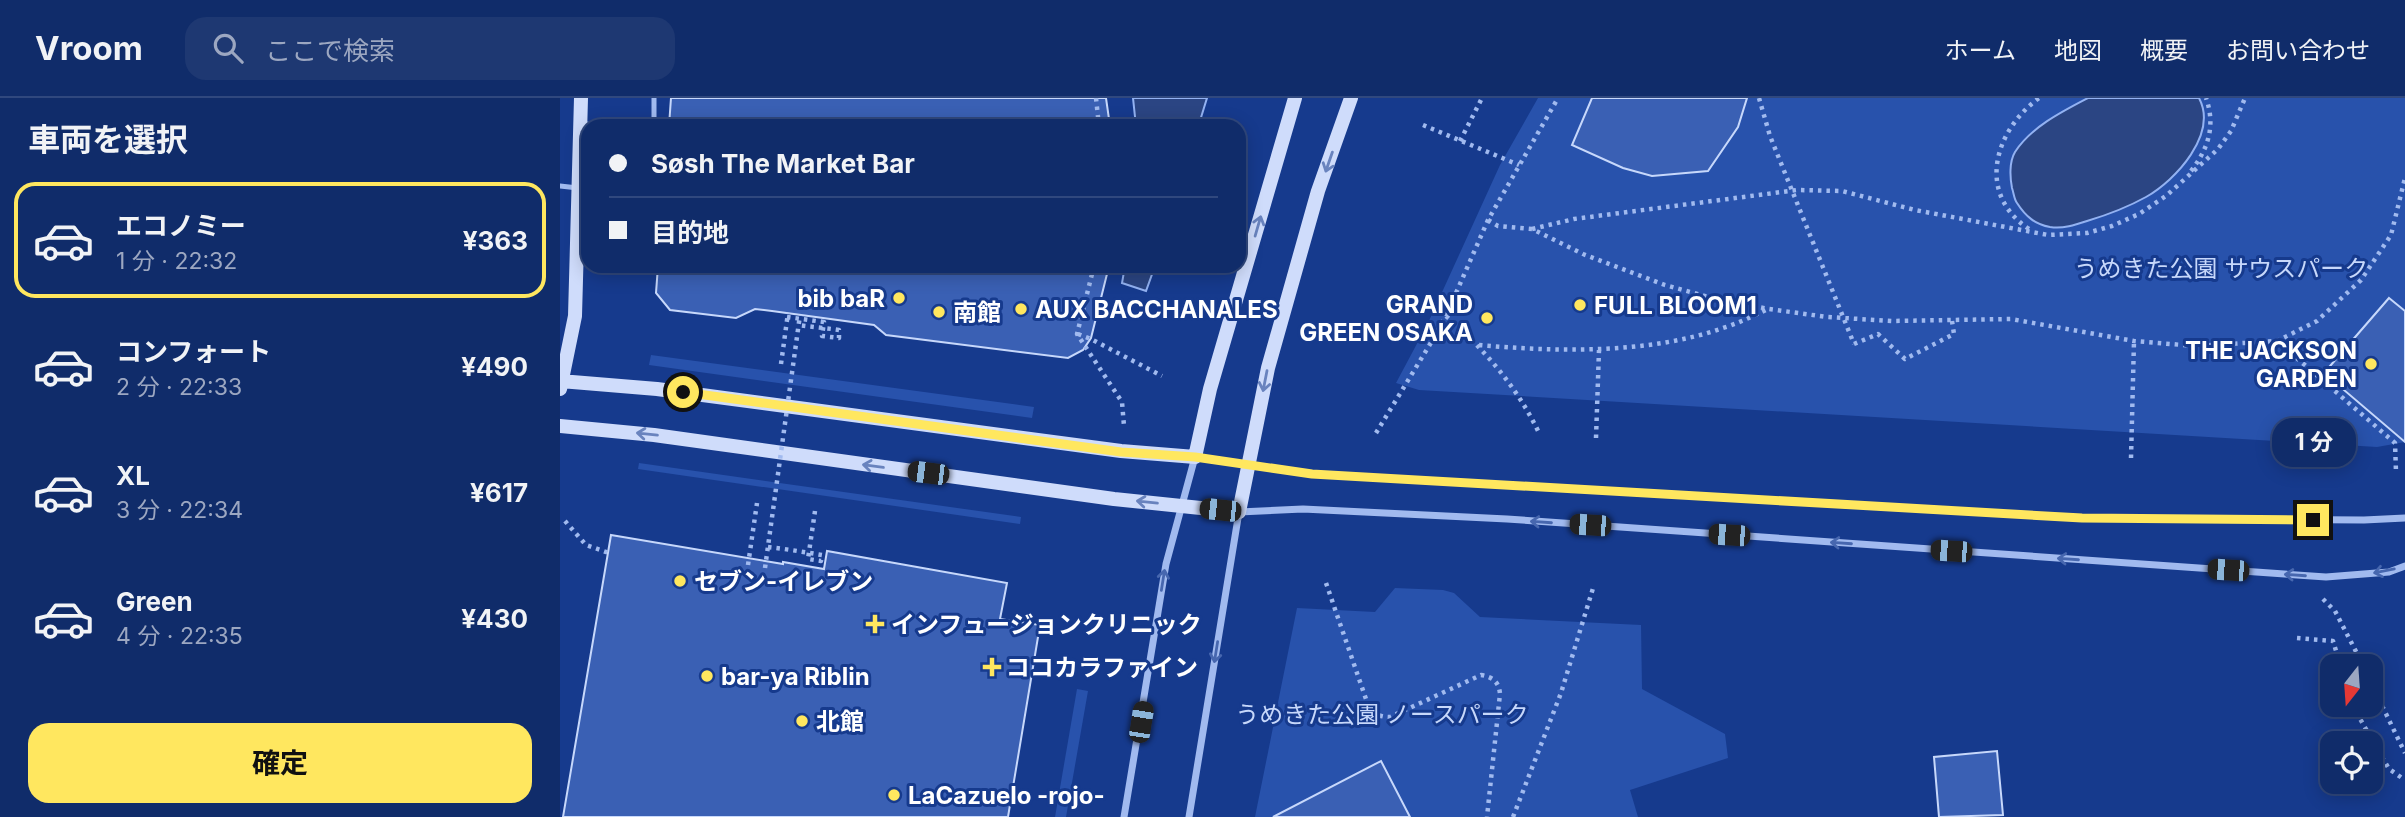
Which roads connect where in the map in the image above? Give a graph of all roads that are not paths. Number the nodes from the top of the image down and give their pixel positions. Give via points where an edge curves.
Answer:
1 (581, 98) edge
2 (654, 98) edge
3 (1295, 98) edge
4 (1351, 98) edge
5 (653, 119) edge
6 (580, 124) joint
7 (560, 186) edge
8 (578, 188) junction
9 (1246, 266) edge
10 (1244, 273) edge
11 (561, 384) edge
12 (560, 426) edge
13 (1195, 457) junction
14 (1248, 464) junction
15 (1182, 506) junction
16 (1239, 512) junction
17 (2405, 518) edge
18 (2405, 566) edge
19 (1124, 817) edge
20 (1189, 817) edge

1 - 6 street
2 - 5 lane
9 -> 3 street
4 -> 14 street via 1318,191 1271,356
6 - 8 street
7 - 8 lane
8 - 11 street via 575,316
13 -> 10 street
11 - 13 street via 657,389 1121,452
15 -> 12 street
13 - 14 street
13 - 15 street
14 - 16 street
14 - 17 street via 1312,474 2082,518
15 - 16 street
19 -> 15 street via 1166,564
18 -> 16 street via 2389,572 2326,577 1507,519 1303,509
16 -> 20 street

